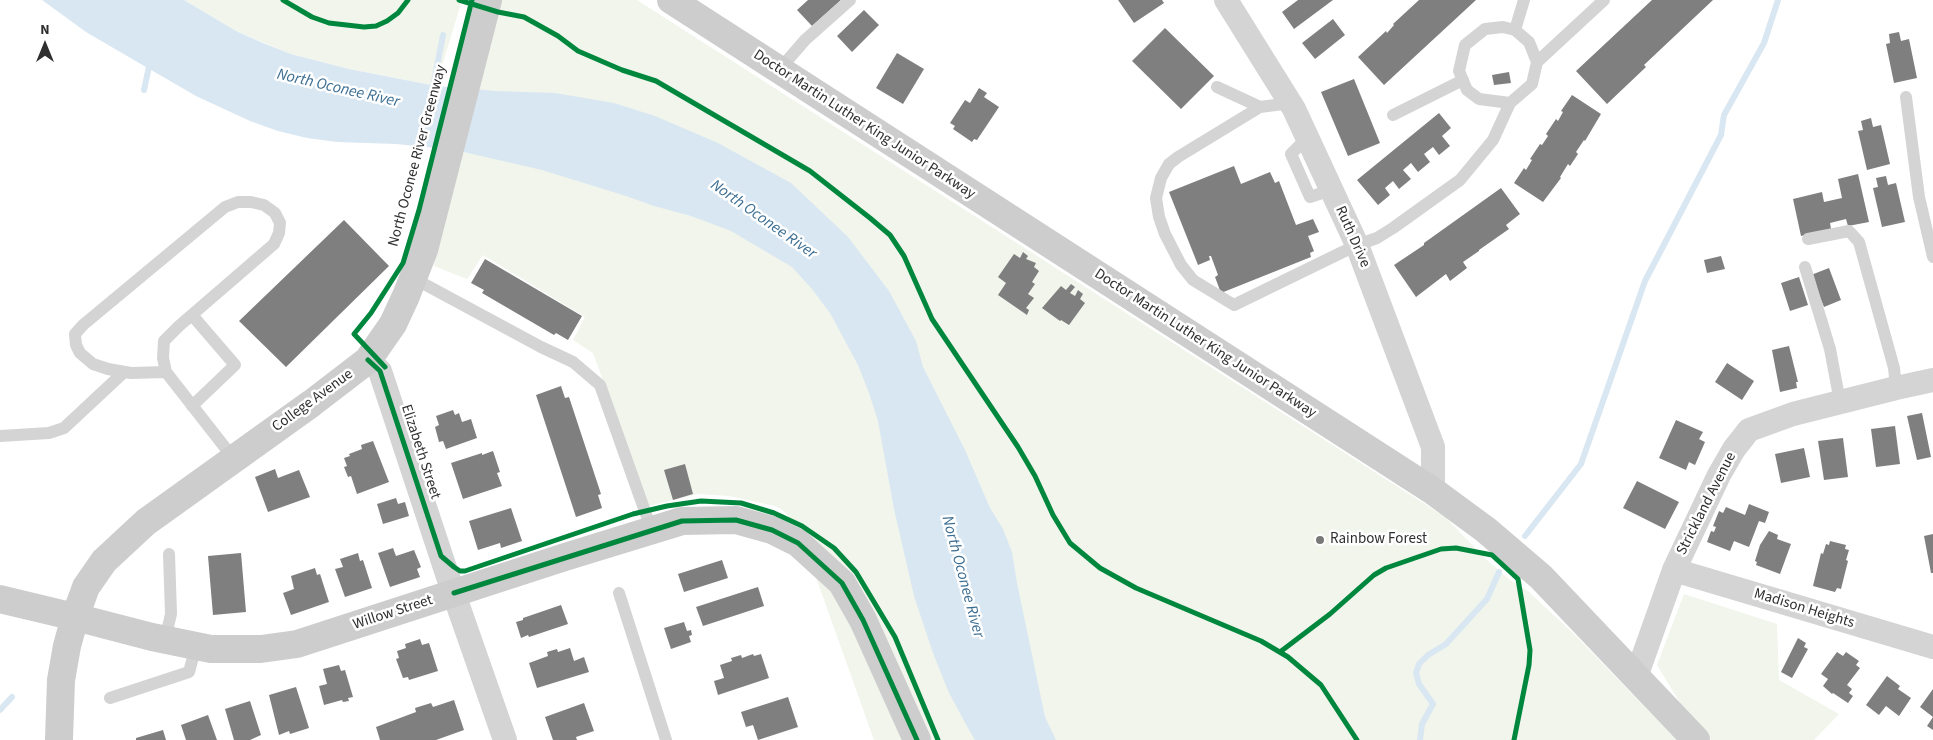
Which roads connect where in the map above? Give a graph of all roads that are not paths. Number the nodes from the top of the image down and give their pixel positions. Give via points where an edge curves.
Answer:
1 (488, 0) edge
2 (671, 0) edge
3 (850, 0) edge
4 (1226, 0) edge
5 (1524, 0) edge
6 (1604, 0) edge
7 (1515, 30) junction
8 (1537, 62) junction
9 (779, 70) junction
10 (1463, 80) junction
11 (1217, 88) dead end
12 (1906, 97) dead end
13 (1291, 103) junction
14 (1510, 103) junction
15 (1260, 107) junction
16 (1393, 114) dead end
17 (1808, 239) dead end
18 (1357, 245) junction
19 (1933, 257) edge
20 (1805, 267) dead end
21 (413, 278) junction
22 (192, 315) junction
23 (368, 360) junction
24 (124, 372) junction
25 (166, 372) junction
26 (1933, 380) edge
27 (1896, 388) junction
28 (1840, 402) junction
29 (192, 406) junction
30 (0, 436) edge
31 (234, 459) junction
32 (1433, 491) junction
33 (652, 531) junction
34 (169, 554) dead end
35 (1674, 570) junction
36 (454, 593) junction
37 (619, 593) dead end
38 (0, 599) edge
39 (75, 616) junction
40 (165, 640) junction
41 (196, 646) junction
42 (1933, 647) edge
43 (1636, 677) junction
44 (110, 698) dead end
45 (59, 740) edge
46 (505, 740) edge
47 (666, 740) edge
48 (917, 740) edge
49 (1696, 740) edge

1 - 21 street, College Avenue via 424,250
2 - 9 street, Doctor Martin Luther King Junior Parkway
3 - 9 lane via 805,40
4 - 13 street, Ruth Drive
5 - 7 lane
6 - 8 lane
7 - 8 lane via 1529,42
7 - 10 lane via 1503,27 1485,29 1465,45 1459,71
8 - 14 lane via 1532,84
9 - 32 street, Doctor Martin Luther King Junior Parkway
10 - 14 lane via 1467,90 1478,99
10 - 16 lane
11 - 15 lane
12 - 19 lane via 1918,197
13 - 15 lane
13 - 18 street, Ruth Drive
14 - 18 lane via 1493,140 1460,180 1393,228
15 - 18 lane via 1178,157 1169,164 1161,178 1156,198 1159,217 1164,234 1181,265 1193,280 1234,305
17 - 27 lane via 1849,231 1859,242 1894,368
18 - 32 street, Ruth Drive via 1433,448
20 - 28 lane via 1830,349
21 - 23 street, College Avenue via 393,324
21 - 33 lane via 574,362 600,385
22 - 24 lane via 274,244 280,223 275,213 264,205 251,202 224,207 83,325 75,334 80,353 93,364
22 - 25 lane via 164,341
22 - 29 lane via 235,365
23 - 31 street, College Avenue
23 - 36 street, Elizabeth Street via 380,371
24 - 25 lane
24 - 30 lane via 64,428 49,433
25 - 29 lane
26 - 27 street, Strickland Avenue
27 - 28 street, Strickland Avenue
28 - 35 street, Strickland Avenue via 1749,430 1719,474
29 - 31 lane
31 - 39 street, College Avenue via 146,522 104,561 86,587
32 - 43 street, Doctor Martin Luther King Junior Parkway via 1486,530 1541,577
33 - 36 street, Willow Street
33 - 48 street, Willow Street via 682,521 736,520 772,530 798,543 842,582 863,620
34 - 40 lane via 172,614
35 - 42 street, Madison Heights
35 - 43 street, Strickland Avenue
36 - 41 street, Willow Street via 298,644 261,649
36 - 46 street, Elizabeth Street
37 - 47 lane
38 - 39 street, Willow Street
39 - 40 street, Willow Street
39 - 45 street, College Avenue via 60,680
40 - 41 street, Willow Street
41 - 44 lane via 189,672
43 - 49 street, Doctor Martin Luther King Junior Parkway

